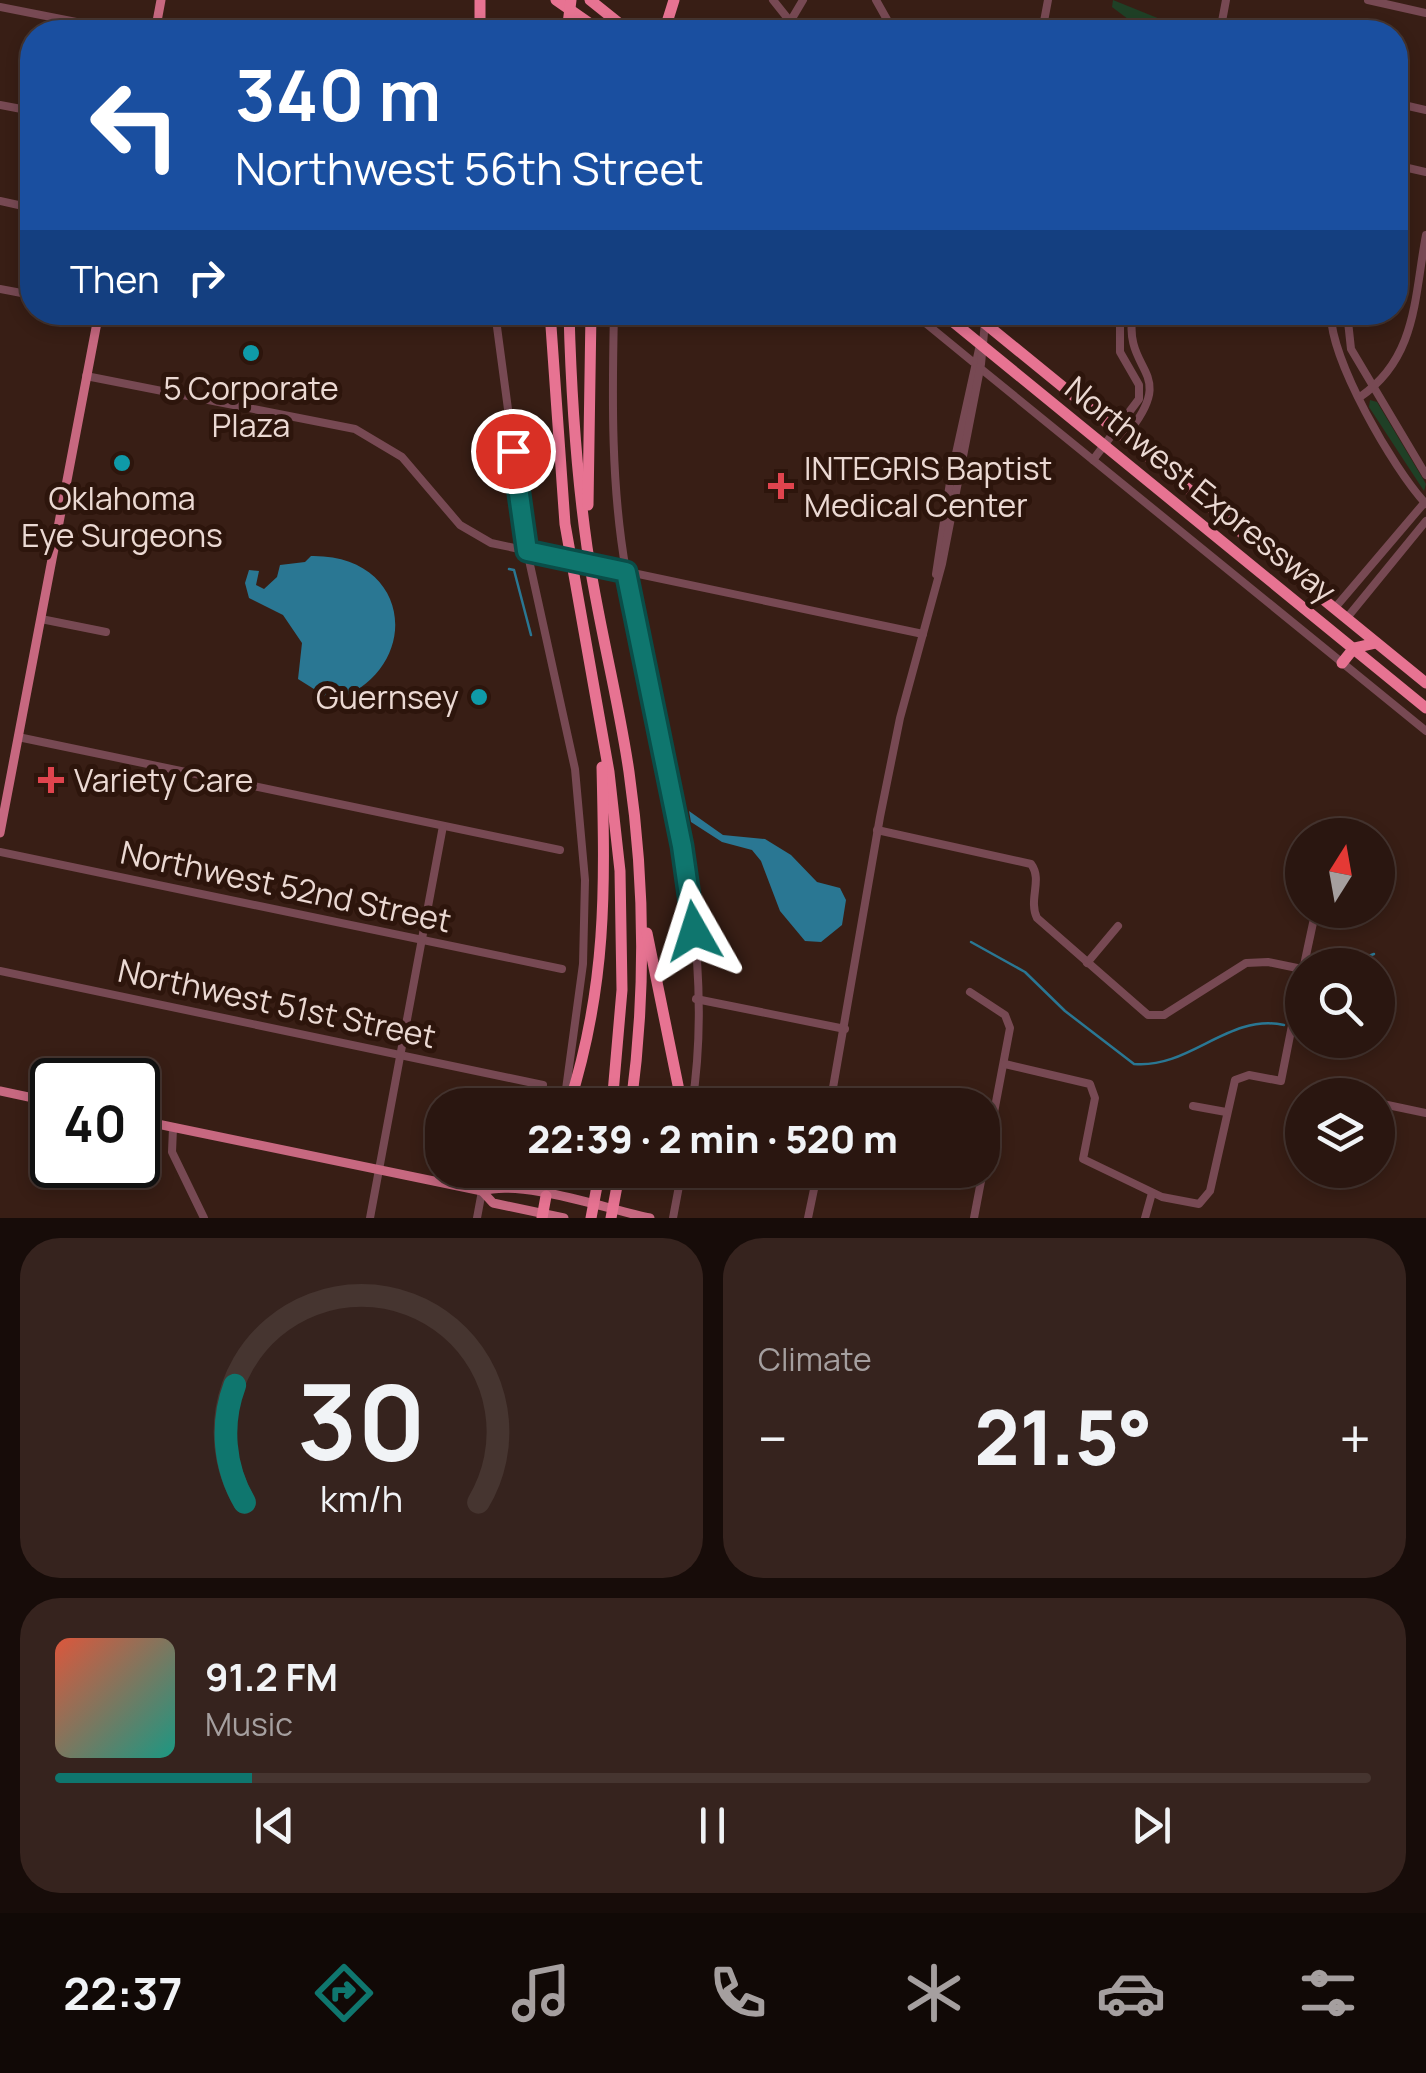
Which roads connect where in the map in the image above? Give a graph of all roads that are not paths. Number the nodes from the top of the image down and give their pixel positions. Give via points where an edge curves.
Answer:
1 (556, 0) edge
2 (590, 0) edge
3 (773, 0) edge
4 (803, 0) edge
5 (1368, 0) edge
6 (0, 7) edge
7 (1426, 13) edge
8 (67, 20) edge
9 (585, 20) edge
10 (615, 20) edge
11 (789, 20) joint
12 (1426, 236) edge
13 (1408, 324) edge
14 (96, 325) edge
15 (497, 325) edge
16 (550, 325) edge
17 (569, 325) edge
18 (591, 325) edge
19 (614, 325) edge
20 (928, 325) edge
21 (957, 325) edge
22 (984, 325) edge
23 (993, 325) edge
24 (1119, 325) edge
25 (1132, 325) edge
26 (1330, 325) edge
27 (1348, 325) edge
28 (1408, 325) edge
29 (1118, 338) junction
30 (1130, 340) junction
31 (981, 344) junction
32 (976, 365) junction
33 (1145, 370) junction
34 (86, 376) junction
35 (1134, 376) junction
36 (1374, 388) junction
37 (1360, 397) junction
38 (1117, 432) junction
39 (1105, 446) junction
40 (1092, 460) junction
41 (1426, 475) edge
42 (1425, 502) edge
43 (1426, 521) edge
44 (587, 544) junction
45 (527, 551) junction
46 (626, 572) junction
47 (1361, 578) junction
48 (1374, 588) junction
49 (1334, 609) junction
50 (41, 619) junction
51 (1346, 619) junction
52 (1320, 621) junction
53 (106, 632) dead end
54 (924, 634) junction
55 (1376, 643) junction
56 (1354, 648) junction
57 (1342, 662) junction
58 (1426, 684) edge
59 (1426, 708) edge
60 (601, 727) junction
61 (1426, 732) edge
62 (18, 737) junction
63 (2, 814) edge
64 (443, 826) junction
65 (877, 830) junction
66 (0, 833) edge
67 (560, 850) dead end
68 (0, 852) edge
69 (642, 900) junction
70 (1118, 926) dead end
71 (423, 940) junction
72 (1086, 964) junction
73 (1285, 965) edge
74 (562, 969) dead end
75 (0, 971) edge
76 (970, 992) dead end
77 (696, 999) junction
78 (845, 1029) junction
79 (400, 1054) junction
80 (1286, 1058) edge
81 (1005, 1064) junction
82 (543, 1085) dead end
83 (568, 1088) edge
84 (571, 1088) edge
85 (614, 1088) edge
86 (633, 1088) edge
87 (688, 1088) edge
88 (693, 1088) edge
89 (833, 1088) edge
90 (0, 1091) edge
91 (30, 1097) edge
92 (1193, 1106) dead end
93 (1395, 1107) edge
94 (1226, 1112) junction
95 (1426, 1113) edge
96 (160, 1125) edge
97 (173, 1128) junction
98 (379, 1170) junction
99 (548, 1188) edge
100 (597, 1188) edge
101 (616, 1188) edge
102 (679, 1188) edge
103 (814, 1188) edge
104 (482, 1191) junction
105 (1152, 1193) junction
106 (546, 1196) junction
107 (543, 1216) edge
108 (204, 1218) edge
109 (370, 1218) edge
110 (477, 1218) edge
111 (564, 1218) edge
112 (591, 1218) edge
113 (610, 1218) edge
114 (650, 1218) edge
115 (673, 1218) edge
116 (808, 1218) edge
117 (974, 1218) edge
118 (1145, 1218) edge

1 - 9 highway
2 - 10 highway
3 - 11 street
4 - 11 street
5 - 7 street
6 - 8 street
12 - 13 street
14 - 34 main road
15 - 45 street
16 - 60 highway via 564,524
17 - 44 highway
18 - 44 highway
19 - 46 street via 614,438
20 - 32 street, Northwest Expressway
21 - 31 highway, Northwest Expressway
22 - 31 street
23 - 38 highway, Northwest Expressway
24 - 29 street
25 - 30 street
26 - 37 street via 1342,369
27 - 36 street via 1351,349
28 - 36 street via 1402,354
29 - 30 street
29 - 35 street
30 - 33 street
31 - 32 street
31 - 39 highway, Northwest Expressway
32 - 40 street, Northwest Expressway
32 - 54 street
33 - 35 street
33 - 38 street via 1152,383 1150,404 1131,429
34 - 45 street via 355,429 402,457 469,533
34 - 50 main road
35 - 38 street via 1139,399
36 - 37 street
36 - 41 street
37 - 42 street
38 - 39 street
38 - 49 highway, Northwest Expressway
39 - 40 street
39 - 52 highway, Northwest Expressway
40 - 57 street, Northwest Expressway
42 - 47 street
43 - 48 street
44 - 69 highway via 628,766
45 - 46 street
45 - 83 street via 574,768 586,880
46 - 54 street
46 - 77 street via 682,846
47 - 48 street
47 - 49 street
48 - 51 street
49 - 51 highway, Northwest Expressway
50 - 53 street
50 - 62 main road
51 - 52 highway
51 - 55 highway, Northwest Expressway
52 - 56 highway, Northwest Expressway
54 - 65 street
55 - 56 highway
55 - 58 highway, Northwest Expressway
56 - 57 highway
56 - 59 highway, Northwest Expressway
57 - 61 street, Northwest Expressway
60 - 84 highway via 604,944 594,1014
60 - 85 highway via 622,916
62 - 63 main road
62 - 64 street
63 - 66 main road
64 - 67 street
64 - 71 street
65 - 72 street via 1032,864 1037,918
65 - 78 street
68 - 71 street, Northwest 52nd Street
69 - 86 highway
69 - 87 highway
70 - 72 street
71 - 74 street, Northwest 52nd Street
71 - 79 street
72 - 73 street via 1153,1017 1246,964
75 - 79 street, Northwest 51st Street
76 - 81 street via 1009,1021
77 - 78 street
77 - 88 street
78 - 89 street
79 - 82 street, Northwest 51st Street
79 - 98 street
80 - 94 street via 1281,1082 1238,1076
81 - 105 street via 1090,1084 1095,1098 1083,1158
81 - 117 street
90 - 91 main road
92 - 94 street
93 - 95 street
94 - 105 street via 1204,1202
96 - 97 main road
97 - 98 main road
97 - 108 street via 170,1146
98 - 104 main road
98 - 109 street
99 - 106 street
100 - 112 highway
101 - 113 highway
102 - 115 street
103 - 116 street
104 - 106 main road via 496,1187
104 - 107 main road via 492,1203
104 - 110 street
105 - 118 street
106 - 107 highway
106 - 114 main road
107 - 111 main road

